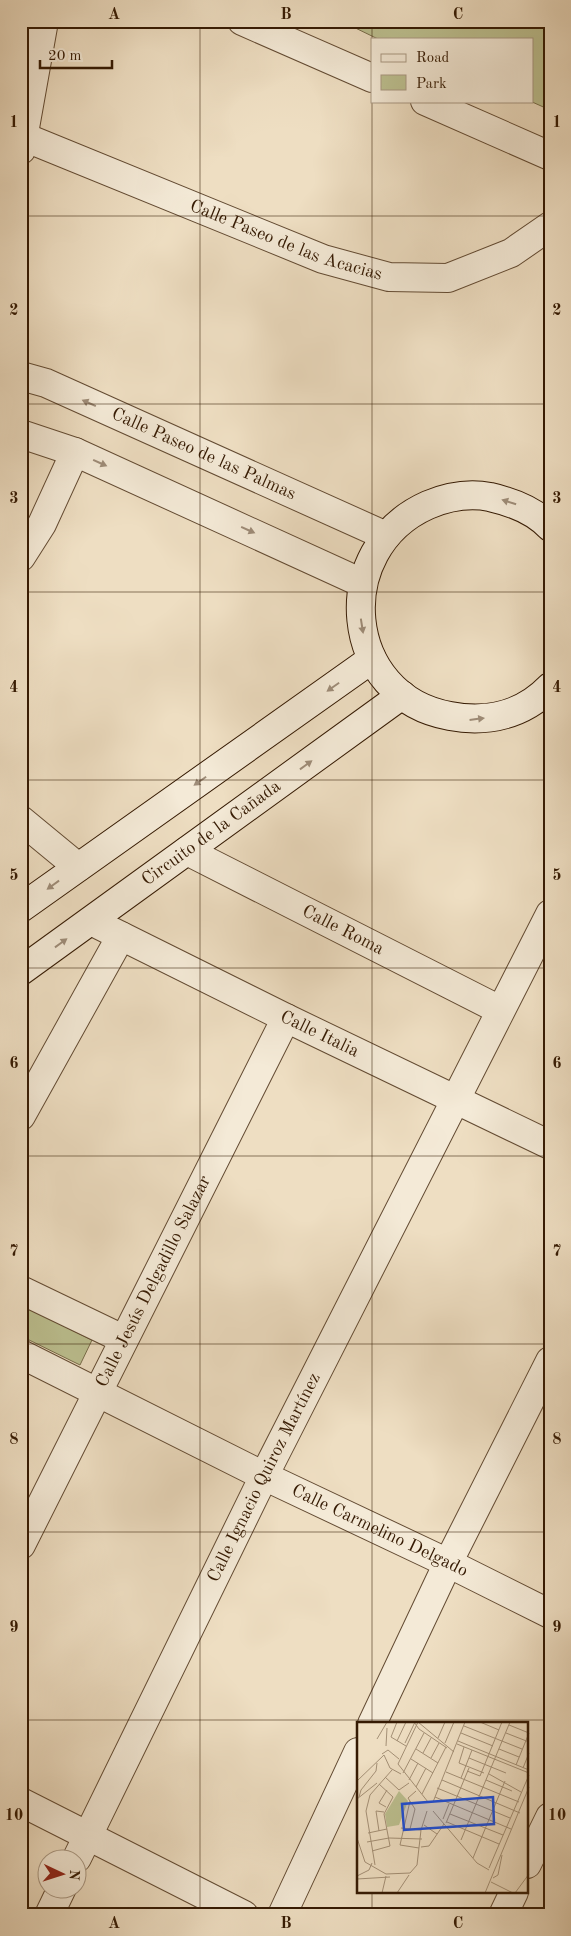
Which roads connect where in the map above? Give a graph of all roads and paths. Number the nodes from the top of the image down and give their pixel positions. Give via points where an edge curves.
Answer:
1 (44, 21) edge
2 (242, 21) edge
3 (371, 78) edge
4 (427, 102) edge
5 (22, 144) edge
6 (550, 156) edge
7 (550, 226) edge
8 (21, 376) edge
9 (21, 434) edge
10 (75, 452) junction
11 (548, 521) edge
12 (386, 536) junction
13 (21, 557) edge
14 (362, 583) junction
15 (372, 659) junction
16 (550, 687) edge
17 (402, 695) junction
18 (21, 820) edge
19 (187, 852) junction
20 (78, 867) junction
21 (21, 908) edge
22 (550, 914) edge
23 (91, 921) junction
24 (120, 936) junction
25 (21, 971) edge
26 (500, 1010) junction
27 (286, 1018) junction
28 (455, 1100) junction
29 (21, 1116) edge
30 (550, 1145) edge
31 (21, 1290) edge
32 (123, 1339) junction
33 (21, 1354) edge
34 (550, 1361) edge
35 (98, 1393) junction
36 (264, 1476) junction
37 (21, 1545) edge
38 (448, 1563) junction
39 (550, 1614) edge
40 (373, 1722) edge
41 (357, 1754) edge
42 (21, 1802) edge
43 (550, 1817) edge
44 (83, 1847) edge
45 (528, 1862) edge
46 (513, 1894) edge
47 (57, 1898) edge
48 (49, 1915) edge
49 (244, 1915) edge
50 (282, 1915) edge
51 (503, 1915) edge

1 - 5 street
2 - 3 street
4 - 6 street
5 - 7 street, Calle Paseo de las Acacias via 322,258 389,278 448,278 511,253
12 -> 8 street, Calle Paseo de las Palmas via 46,383
9 - 10 street
10 - 13 street via 42,524
10 -> 14 street
11 -> 12 street via 513,503 479,495 453,497 412,512
12 - 14 street
14 -> 15 street via 360,610 364,637
15 - 17 street via 385,679
15 -> 20 street
17 -> 16 street via 434,714 470,720 507,715 540,697
19 -> 17 street, Circuito de la Cañada
18 - 20 street
19 - 23 street, Circuito de la Cañada
19 - 26 street, Calle Roma
20 -> 21 street
22 - 26 street, Calle Ignacio Quiroz Martínez
23 - 24 street, Calle Italia
25 -> 23 street, Circuito de la Cañada
24 - 27 street, Calle Italia
24 - 29 street
26 - 28 street, Calle Ignacio Quiroz Martínez
27 - 28 street, Calle Italia
27 - 32 street, Calle Jesús Delgadillo Salazar
28 - 30 street, Calle Italia
28 - 36 street, Calle Ignacio Quiroz Martínez
31 - 32 street
32 - 35 street, Calle Jesús Delgadillo Salazar
33 - 35 street, Calle Carmelino Delgado
34 - 38 street
35 - 36 street, Calle Carmelino Delgado
35 - 37 street, Calle Jesús Delgadillo Salazar
36 - 38 street, Calle Carmelino Delgado
36 - 44 street, Calle Ignacio Quiroz Martínez
38 - 39 street, Calle Carmelino Delgado
38 - 40 street
41 - 50 street
42 - 44 street
43 - 45 street
44 - 49 street
46 - 51 street
47 - 48 street

